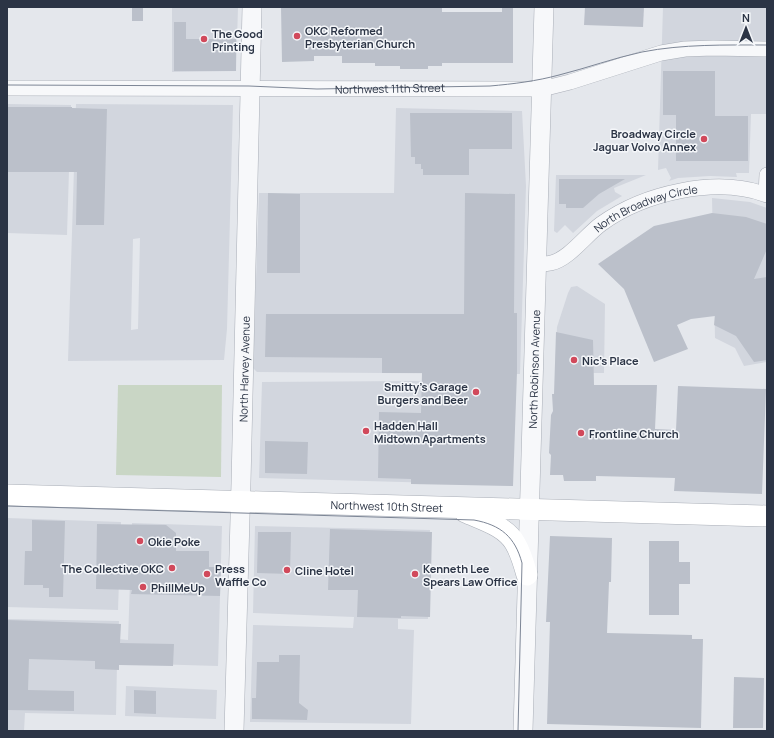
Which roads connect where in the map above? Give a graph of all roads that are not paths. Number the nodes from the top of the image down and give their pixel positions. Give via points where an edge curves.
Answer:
1 (252, 7) edge
2 (544, 7) edge
3 (767, 49) edge
4 (7, 88) edge
5 (249, 89) junction
6 (542, 89) junction
7 (767, 175) edge
8 (766, 194) edge
9 (536, 265) junction
10 (7, 495) edge
11 (240, 501) junction
12 (454, 507) junction
13 (529, 510) junction
14 (767, 516) edge
15 (527, 575) junction
16 (234, 731) edge
17 (523, 731) edge

1 - 5 street, North Harvey Avenue
2 - 6 street, North Robinson Avenue
3 - 6 street, Northwest 11th Street via 685,49 661,53
4 - 5 street, Northwest 11th Street
5 - 6 street, Northwest 11th Street
5 - 11 street, North Harvey Avenue
6 - 9 street, North Robinson Avenue
7 - 8 street
8 - 9 street, North Broadway Circle via 724,186 664,195 611,217 559,260
9 - 13 street, North Robinson Avenue
10 - 11 main road, Northwest 10th Street
11 - 12 main road, Northwest 10th Street
11 - 16 street, North Harvey Avenue
12 - 13 main road, Northwest 10th Street
12 - 15 main road via 502,529 509,535 520,552
13 - 14 main road, Northwest 10th Street
13 - 15 street, North Robinson Avenue
15 - 17 street, North Robinson Avenue

